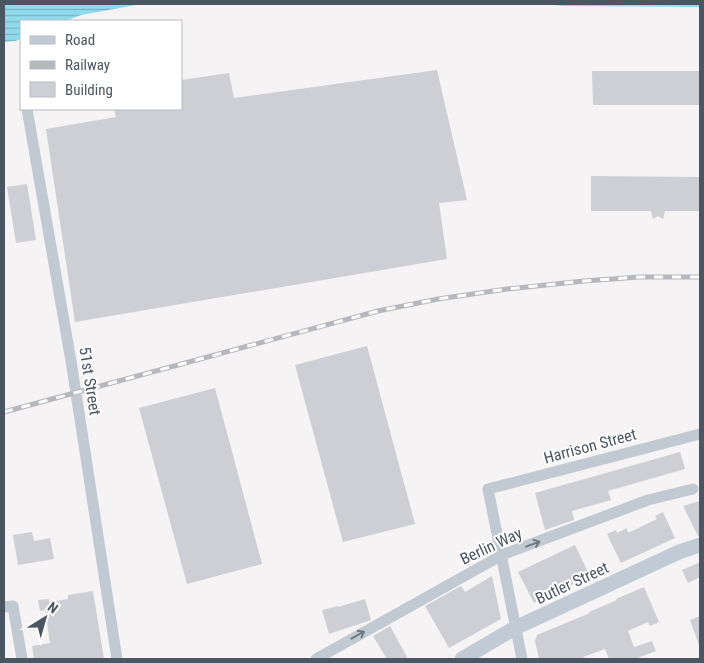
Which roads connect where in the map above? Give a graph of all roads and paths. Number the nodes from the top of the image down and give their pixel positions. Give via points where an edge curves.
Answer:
1 (27, 110) edge
2 (700, 434) edge
3 (692, 489) dead end
4 (700, 545) edge
5 (502, 555) junction
6 (8, 607) edge
7 (516, 628) junction
8 (22, 659) edge
9 (117, 659) edge
10 (316, 659) edge
11 (462, 659) edge
12 (522, 659) edge

1 - 9 street, 51st Street
2 - 5 street, Harrison Street via 488,490
5 -> 3 street, Berlin Way via 648,500
4 - 7 main road, Butler Street
5 - 7 street
10 -> 5 street, Berlin Way
6 - 8 street
7 - 11 main road, Butler Street
7 - 12 street

